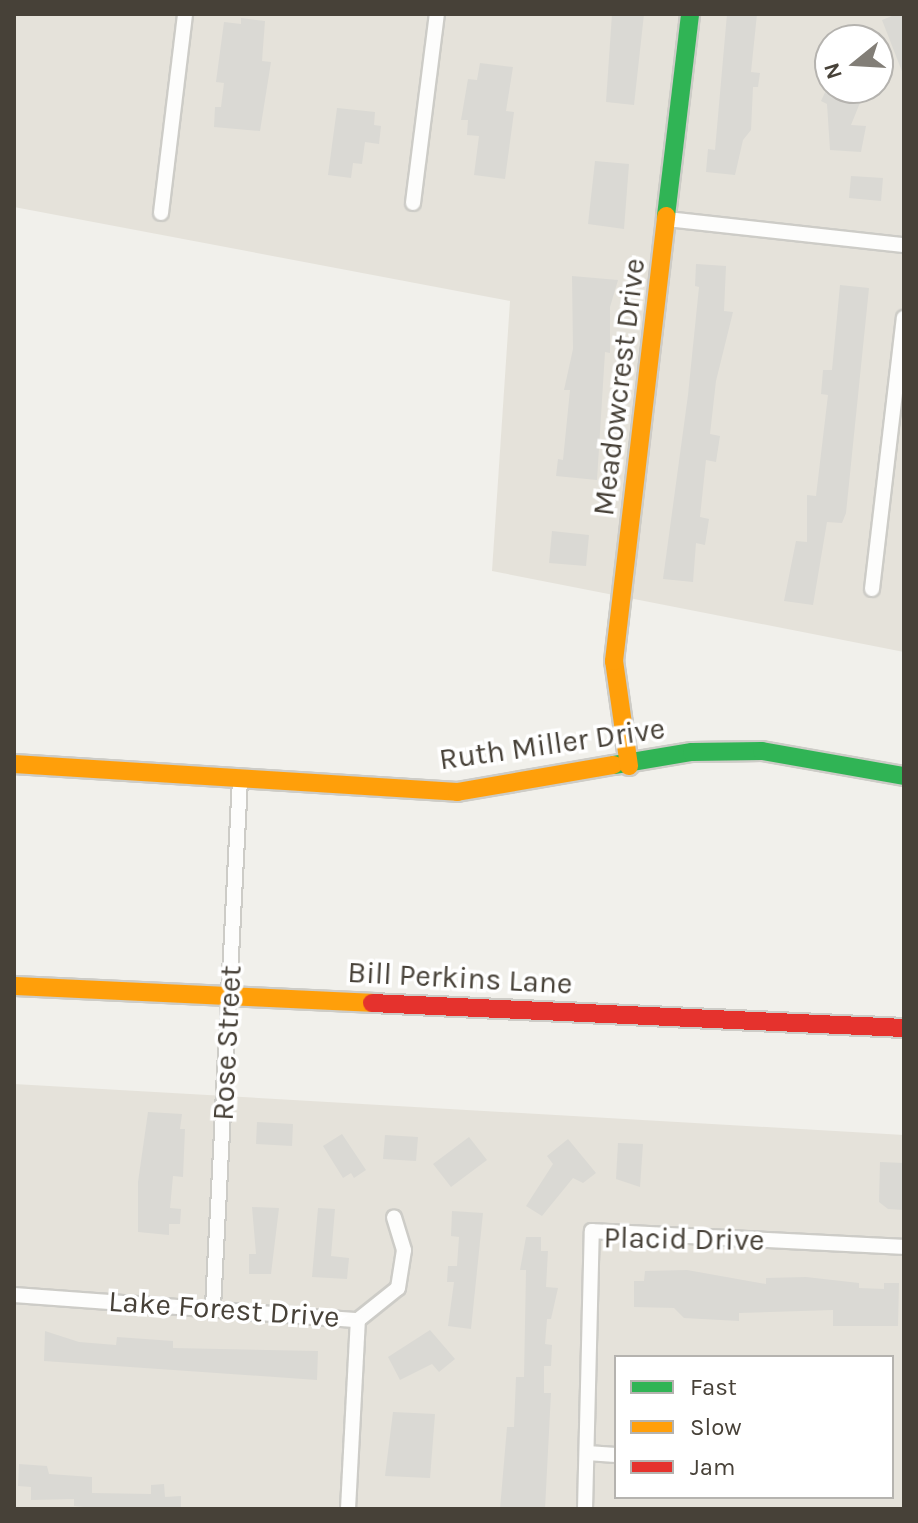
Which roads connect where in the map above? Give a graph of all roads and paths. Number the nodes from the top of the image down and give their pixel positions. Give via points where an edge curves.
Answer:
1 (185, 14) edge
2 (437, 14) edge
3 (690, 14) edge
4 (413, 203) dead end
5 (161, 213) dead end
6 (667, 219) junction
7 (904, 245) edge
8 (904, 318) edge
9 (872, 589) dead end
10 (14, 764) edge
11 (629, 766) junction
12 (904, 776) edge
13 (240, 779) junction
14 (14, 986) edge
15 (230, 995) junction
16 (904, 1028) edge
17 (394, 1217) dead end
18 (904, 1247) edge
19 (14, 1295) edge
20 (213, 1307) junction
21 (358, 1320) junction
22 (587, 1453) junction
23 (614, 1455) edge
24 (348, 1509) edge
25 (585, 1509) edge

1 - 5 street
2 - 4 street
3 - 6 street, Meadowcrest Drive
6 - 7 street
6 - 11 street, Meadowcrest Drive via 614,661
8 - 9 street
10 - 13 street, Ruth Miller Drive
11 - 12 street, Ruth Miller Drive via 692,752 762,751
11 - 13 street, Ruth Miller Drive via 457,792
13 - 15 street, Rose Street
14 - 15 street, Bill Perkins Lane
15 - 16 street, Bill Perkins Lane
15 - 20 street, Rose Street
17 - 21 street, Lake Forest Drive via 404,1250 398,1288
18 - 22 street, Placid Drive via 592,1231
19 - 20 street, Lake Forest Drive
20 - 21 street, Lake Forest Drive
21 - 24 street
22 - 23 street
22 - 25 street, Placid Drive

